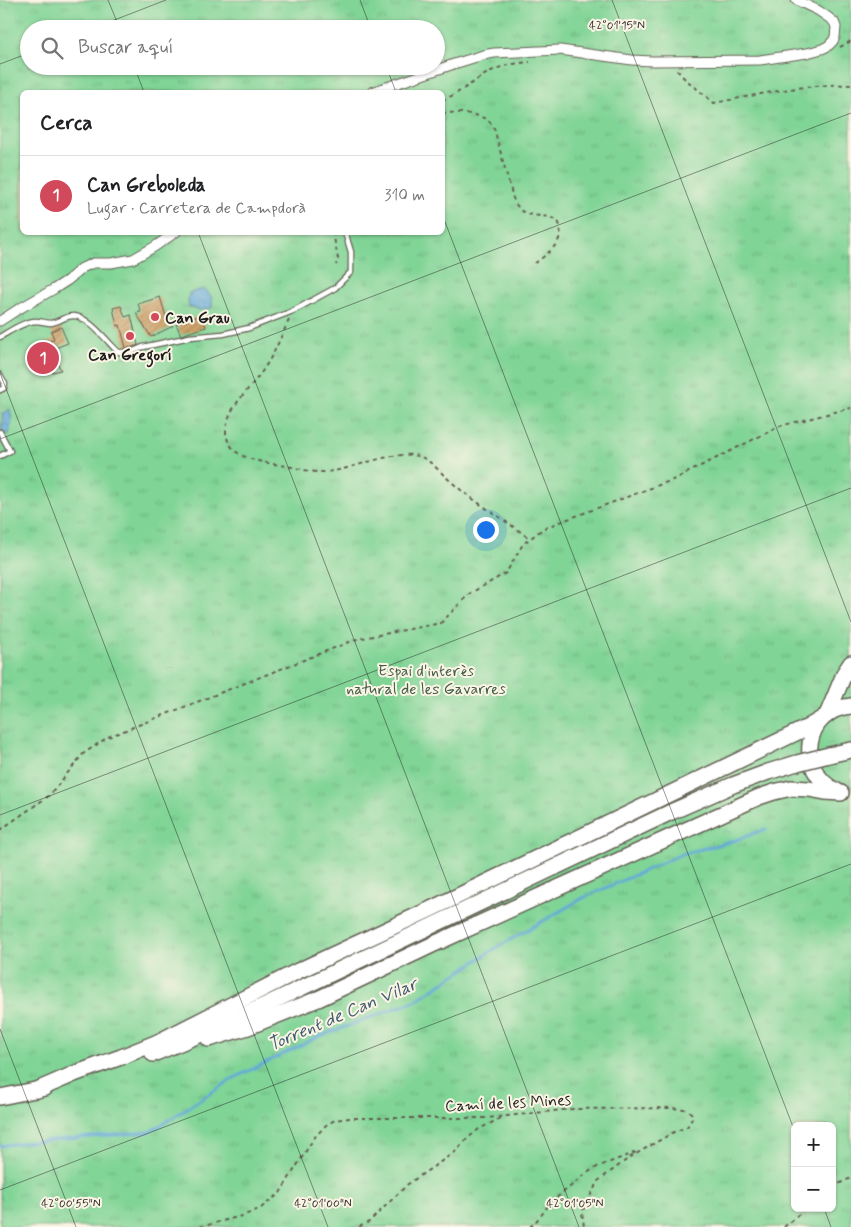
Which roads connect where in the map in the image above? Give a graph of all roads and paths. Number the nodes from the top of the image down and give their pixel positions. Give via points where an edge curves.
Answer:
1 (796, 0) edge
2 (670, 61) junction
3 (530, 62) dead end
4 (445, 68) edge
5 (422, 75) edge
6 (851, 85) edge
7 (377, 90) edge
8 (445, 99) edge
9 (445, 113) edge
10 (172, 235) edge
11 (334, 235) edge
12 (346, 235) edge
13 (336, 265) dead end
14 (533, 265) dead end
15 (293, 311) junction
16 (0, 321) edge
17 (0, 336) edge
18 (0, 375) edge
19 (0, 390) edge
20 (851, 408) edge
21 (0, 432) edge
22 (0, 456) edge
23 (530, 539) junction
24 (851, 663) edge
25 (851, 706) edge
26 (825, 716) junction
27 (851, 750) edge
28 (846, 794) edge
29 (0, 830) edge
30 (168, 1048) junction
31 (37, 1090) junction
32 (0, 1097) edge
33 (505, 1116) junction
34 (645, 1149) junction
35 (851, 1178) edge
36 (836, 1185) edge
37 (801, 1212) edge
38 (200, 1227) edge
39 (359, 1227) edge
40 (530, 1227) edge
41 (584, 1227) edge
42 (784, 1227) edge

1 - 2 street via 834,22 835,37 828,46 807,53 760,60
2 - 4 street via 632,60 560,50 494,53
2 - 6 path via 684,78 714,103 790,89
3 - 8 path via 495,69
5 - 7 street
9 - 14 path via 463,113 489,121 494,128 518,208 535,217 551,218 559,223 561,234 558,243
10 - 16 street via 133,259 93,263 82,268 54,290
11 - 13 path
12 - 15 lane via 351,252 351,272 334,288
15 - 17 lane via 236,332 190,337 131,352 118,352 89,323 76,316 51,323 30,322
15 - 23 path via 277,348 227,421 226,436 238,453 250,459 319,472 395,456 420,456 455,486
18 - 19 lane via 5,383
20 - 23 path via 780,426 675,479 544,528
21 - 22 lane via 10,451
23 - 29 path via 523,544 506,574 469,594 440,624 358,640 108,737 83,754 50,795
24 - 26 highway
25 - 26 highway
26 - 28 highway via 811,738 811,760 815,771 830,788
26 - 31 highway via 158,1042
27 - 30 highway, bridge via 733,784
28 - 30 highway via 791,788 759,797 300,1007 216,1038
30 - 31 highway via 90,1076
31 - 32 highway
33 - 34 path, Camí de les Mines via 572,1109 672,1108 692,1113 694,1116 687,1127
33 - 38 path, Camí de les Mines via 335,1120 314,1138 280,1193 261,1208
33 - 39 path via 479,1129 455,1152 408,1184 369,1222
34 - 40 path via 587,1173 550,1203
34 - 41 path, Camí de les Mines via 598,1181 582,1212
35 - 36 path
37 - 42 path

